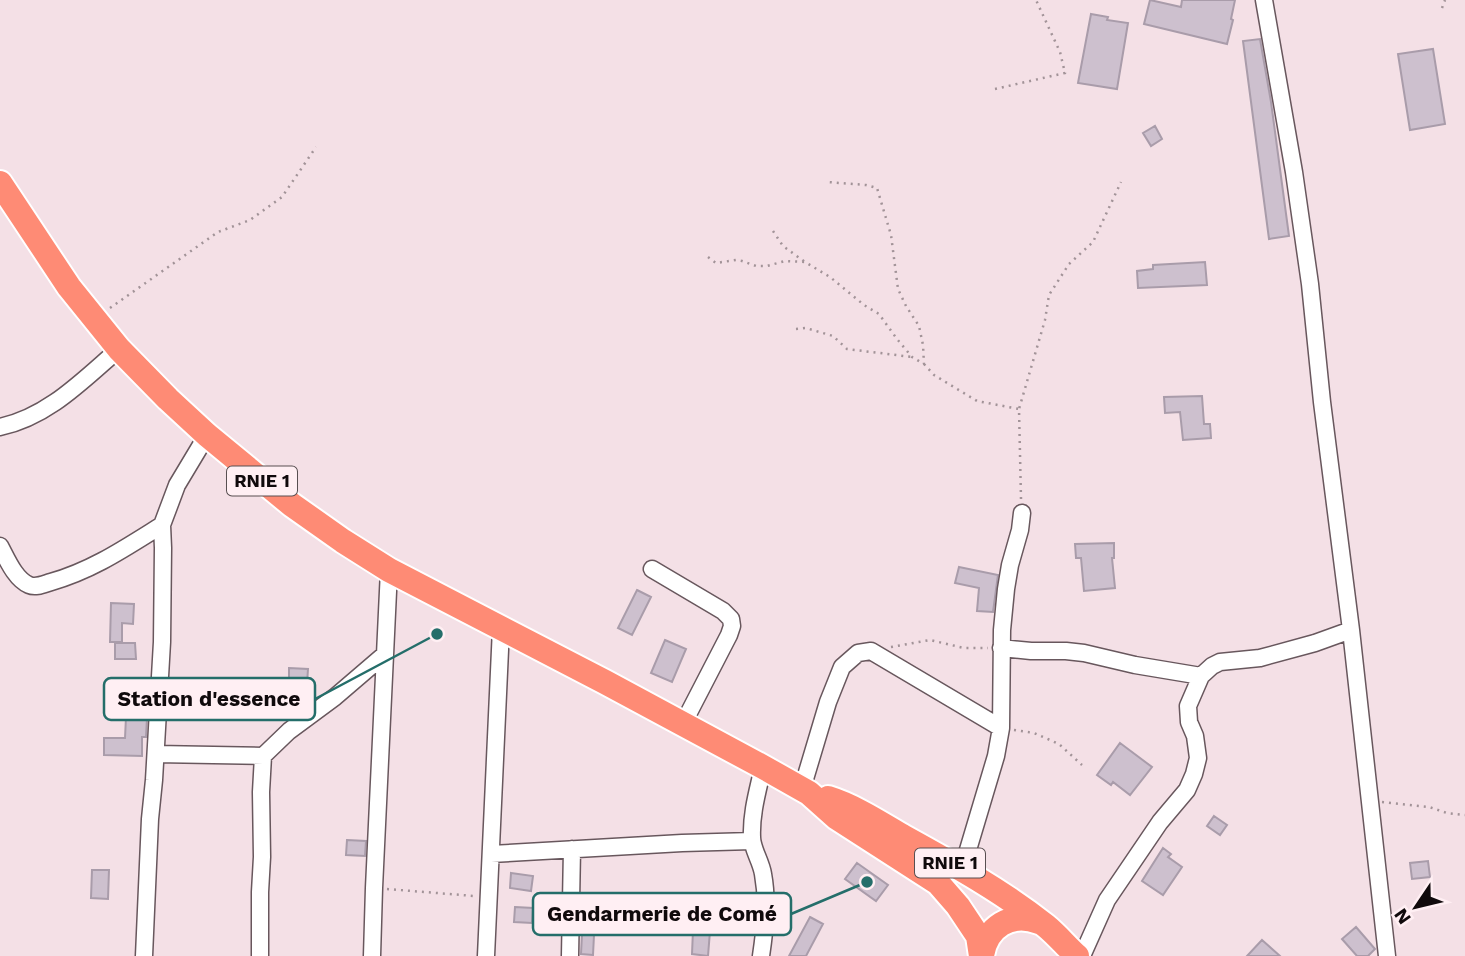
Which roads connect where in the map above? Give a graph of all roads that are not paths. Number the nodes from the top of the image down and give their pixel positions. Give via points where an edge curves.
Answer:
1 (1264, 0) edge
2 (0, 183) edge
3 (119, 349) junction
4 (0, 427) edge
5 (207, 435) junction
6 (1022, 513) road end
7 (162, 525) junction
8 (0, 546) edge
9 (652, 569) dead end
10 (388, 570) junction
11 (501, 628) junction
12 (1351, 630) junction
13 (1002, 648) junction
14 (384, 655) junction
15 (1201, 676) junction
16 (683, 724) junction
17 (1001, 728) junction
18 (156, 754) junction
19 (263, 756) junction
20 (763, 767) junction
21 (805, 791) junction
22 (752, 841) junction
23 (572, 849) junction
24 (491, 854) junction
25 (962, 870) junction
26 (1047, 927) junction
27 (144, 956) edge
28 (260, 956) edge
29 (372, 956) edge
30 (486, 956) edge
31 (570, 956) edge
32 (761, 956) edge
33 (981, 956) edge
34 (1062, 956) edge
35 (1077, 956) edge
36 (1082, 956) edge
37 (1387, 956) edge

1 - 12 street via 1310,284
2 - 3 highway, RNIE 1 via 69,286
3 - 4 street via 52,405 19,423
3 - 5 highway, RNIE 1
5 - 7 street via 177,485
5 - 10 highway, RNIE 1 via 292,505
6 - 13 street via 1006,589
7 - 8 street via 103,562 37,586 17,576
7 - 18 street
9 - 16 street via 731,619 729,635
10 - 11 highway, RNIE 1
10 - 14 street
11 - 16 highway, RNIE 1
11 - 24 street
12 - 15 street via 1260,658 1220,662
12 - 37 street
13 - 15 street via 1084,653
13 - 17 street
14 - 19 street
14 - 29 street
15 - 36 street via 1188,706 1198,758 1194,774 1107,901
16 - 20 highway, RNIE 1
17 - 21 street via 871,651 858,653 842,667 828,702
17 - 25 street
18 - 19 street
18 - 27 street
19 - 28 street
20 - 21 highway, RNIE 1
20 - 22 street
21 - 25 highway, RNIE 1 via 839,802
21 - 33 highway, RNIE 1 via 837,818 937,883 978,936
22 - 23 street
22 - 32 street via 765,884
23 - 24 street
23 - 31 street
24 - 30 street
25 - 26 highway, RNIE 1
26 - 33 highway via 1025,918 1003,922 987,937
26 - 34 highway
26 - 35 highway, RNIE 1

